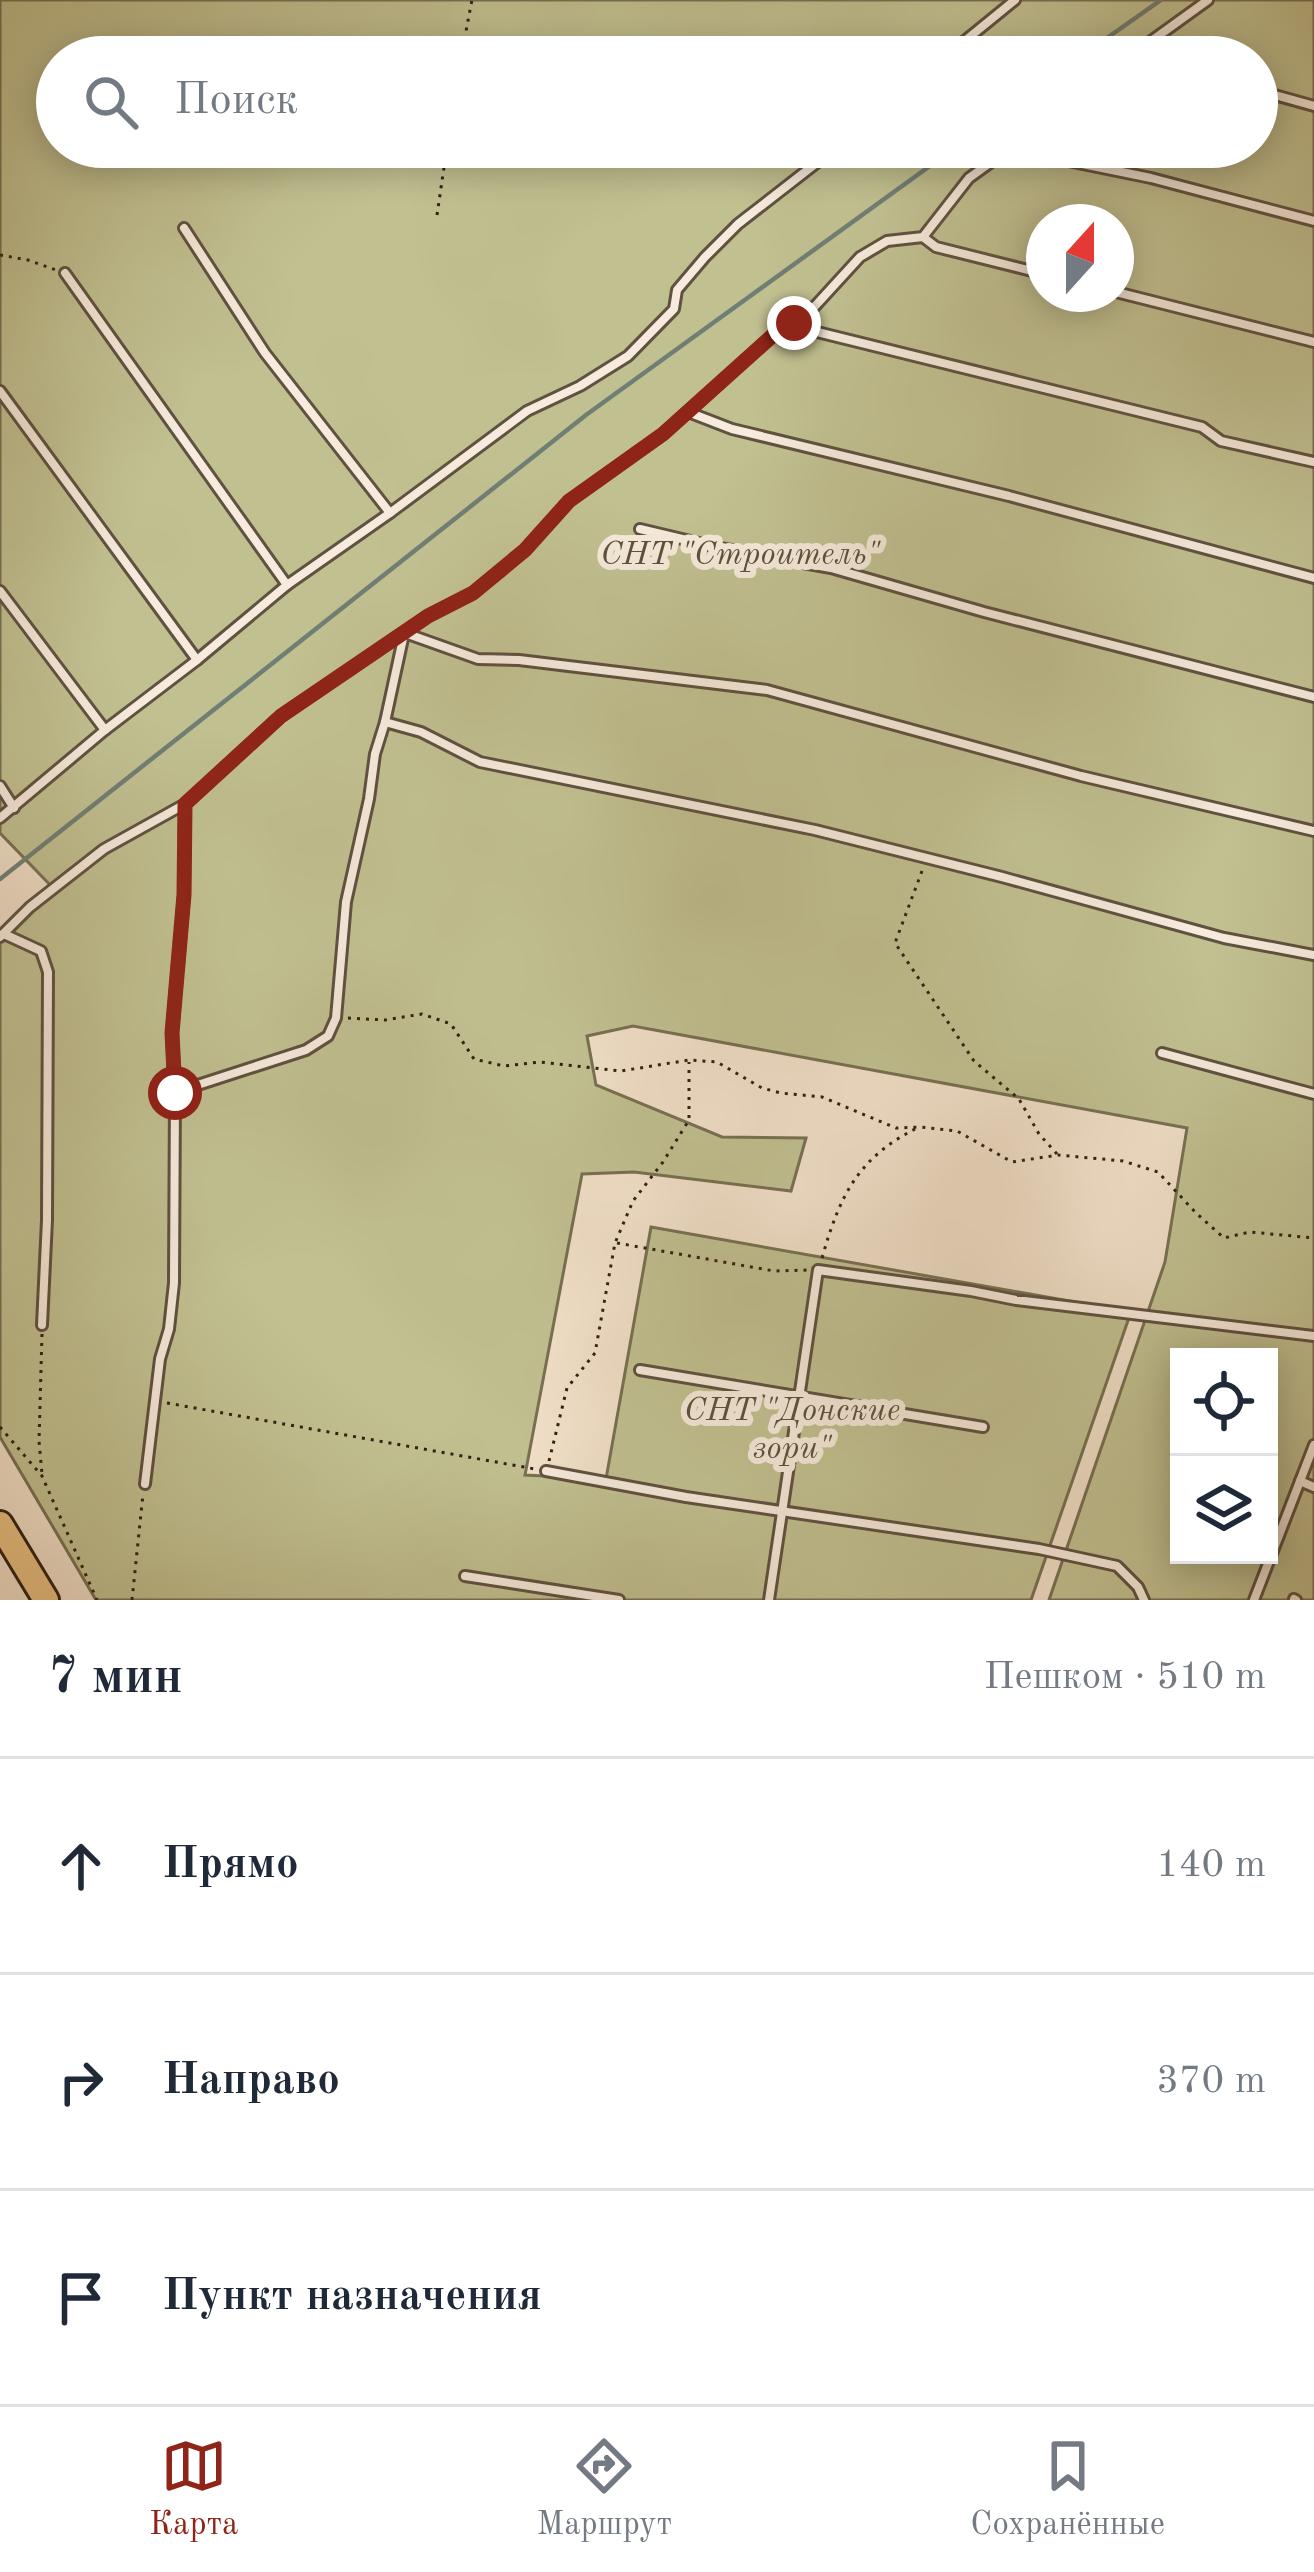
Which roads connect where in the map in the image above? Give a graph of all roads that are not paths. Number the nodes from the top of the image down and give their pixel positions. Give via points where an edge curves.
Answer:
1 (1015, 0) edge
2 (1208, 0) edge
3 (971, 36) edge
4 (1159, 36) edge
5 (1278, 96) edge
6 (1314, 106) edge
7 (810, 168) edge
8 (984, 168) edge
9 (1102, 168) edge
10 (1314, 221) edge
11 (184, 229) dead end
12 (923, 237) junction
13 (1026, 270) edge
14 (65, 273) road end
15 (1134, 297) edge
16 (794, 323) junction
17 (1314, 342) edge
18 (0, 391) edge
19 (688, 412) junction
20 (1314, 463) edge
21 (390, 513) junction
22 (640, 529) dead end
23 (1314, 578) edge
24 (287, 585) junction
25 (0, 591) edge
26 (405, 633) junction
27 (197, 660) junction
28 (1314, 698) edge
29 (385, 722) junction
30 (104, 730) junction
31 (0, 786) edge
32 (185, 804) junction
33 (14, 808) junction
34 (0, 818) edge
35 (1314, 831) edge
36 (2, 936) edge
37 (1314, 955) edge
38 (1162, 1053) dead end
39 (175, 1093) junction
40 (1314, 1094) edge
41 (42, 1324) road end
42 (1314, 1336) edge
43 (640, 1370) dead end
44 (800, 1396) junction
45 (983, 1426) dead end
46 (1314, 1445) edge
47 (546, 1472) road end
48 (1300, 1481) junction
49 (145, 1484) road end
50 (1314, 1487) edge
51 (781, 1512) junction
52 (0, 1523) edge
53 (465, 1576) dead end
54 (46, 1600) edge
55 (619, 1600) edge
56 (769, 1600) edge
57 (1144, 1600) edge
58 (1254, 1600) edge

1 - 3 lane
2 - 4 lane
5 - 6 lane
7 - 21 lane via 705,257 677,290 674,309 628,356 527,411
8 - 12 lane
9 - 10 lane
11 - 21 lane via 265,353
12 - 13 lane
12 - 16 lane via 886,241 860,256
14 - 24 lane
15 - 17 lane
16 - 19 lane
16 - 20 lane
18 - 27 lane
19 - 23 lane
19 - 26 lane via 569,501 473,593
21 - 24 lane
22 - 28 lane via 831,568
24 - 27 lane
25 - 30 lane
26 - 29 lane
26 - 32 lane via 281,716
26 - 35 lane via 478,659 767,690
27 - 30 lane
29 - 37 lane via 480,763 728,810
29 - 39 lane via 346,902 328,1036
30 - 33 lane
31 - 33 lane
32 - 36 lane via 104,849
32 - 39 lane
33 - 34 lane
36 - 41 lane via 41,951 48,972
38 - 40 lane
39 - 49 lane via 174,1283
42 - 44 lane via 818,1270
43 - 44 lane
44 - 45 lane
44 - 51 lane
46 - 48 lane
47 - 51 lane
48 - 50 lane
48 - 58 lane
51 - 56 lane
51 - 57 lane via 1118,1566
52 - 54 main road
53 - 55 lane

